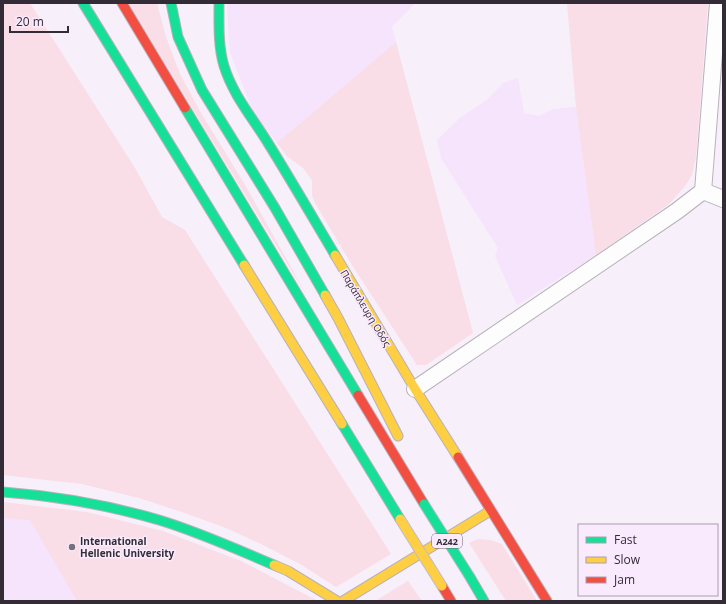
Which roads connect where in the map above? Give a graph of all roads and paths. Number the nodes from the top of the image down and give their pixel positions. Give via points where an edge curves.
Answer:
1 (83, 3) edge
2 (122, 3) edge
3 (171, 3) edge
4 (219, 3) edge
5 (718, 3) edge
6 (703, 191) junction
7 (723, 199) edge
8 (415, 390) junction
9 (3, 492) edge
10 (424, 504) junction
11 (490, 511) junction
12 (337, 601) edge
13 (343, 601) edge
14 (451, 601) edge
15 (484, 601) edge
16 (547, 601) edge

1 - 14 main road, bridge
2 - 10 main road
3 - 10 main road via 178,37 202,90 275,208 338,318 404,450
4 - 8 main road, Παράπλευρη Οδός via 221,53 227,78
5 - 6 street
6 - 7 street
6 - 8 street
8 - 11 main road, Παράπλευρη Οδός
9 - 12 main road via 33,493 85,501 163,522 218,540 287,571
10 - 15 main road, Α242, bridge
11 - 13 main road
11 - 16 main road, Παράπλευρη Οδός

